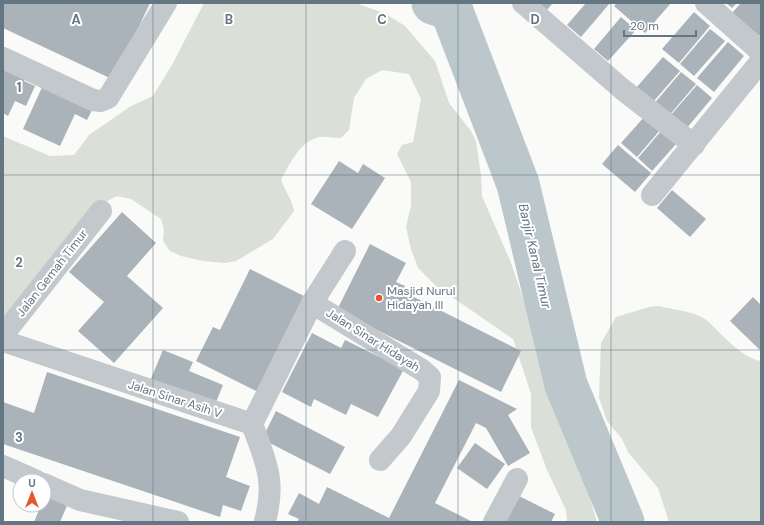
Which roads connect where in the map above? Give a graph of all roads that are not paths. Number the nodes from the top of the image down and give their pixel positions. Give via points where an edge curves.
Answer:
1 (166, 3) edge
2 (524, 3) edge
3 (706, 3) edge
4 (761, 52) edge
5 (3, 58) edge
6 (761, 61) edge
7 (694, 145) junction
8 (652, 195) dead end
9 (101, 211) dead end
10 (345, 251) dead end
11 (312, 303) junction
12 (3, 336) edge
13 (3, 341) edge
14 (252, 424) junction
15 (380, 460) dead end
16 (3, 466) edge
17 (19, 473) edge
18 (517, 479) dead end
19 (52, 488) edge
20 (178, 522) edge
21 (265, 522) edge
22 (494, 522) edge

1 - 5 street via 108,98 101,101 93,100
2 - 7 street via 622,89
3 - 4 street
6 - 7 street
7 - 8 street
9 - 12 street, Jalan Gemah Timur
10 - 11 street, Jalan Sinar Hidayah
11 - 14 street, Jalan Sinar Hidayah
11 - 15 street, Jalan Sinar Hidayah via 430,377 429,391 401,436
13 - 14 street, Jalan Sinar Asih V
14 - 21 street via 269,471 270,502
16 - 17 street
18 - 22 street
19 - 20 street via 80,500

